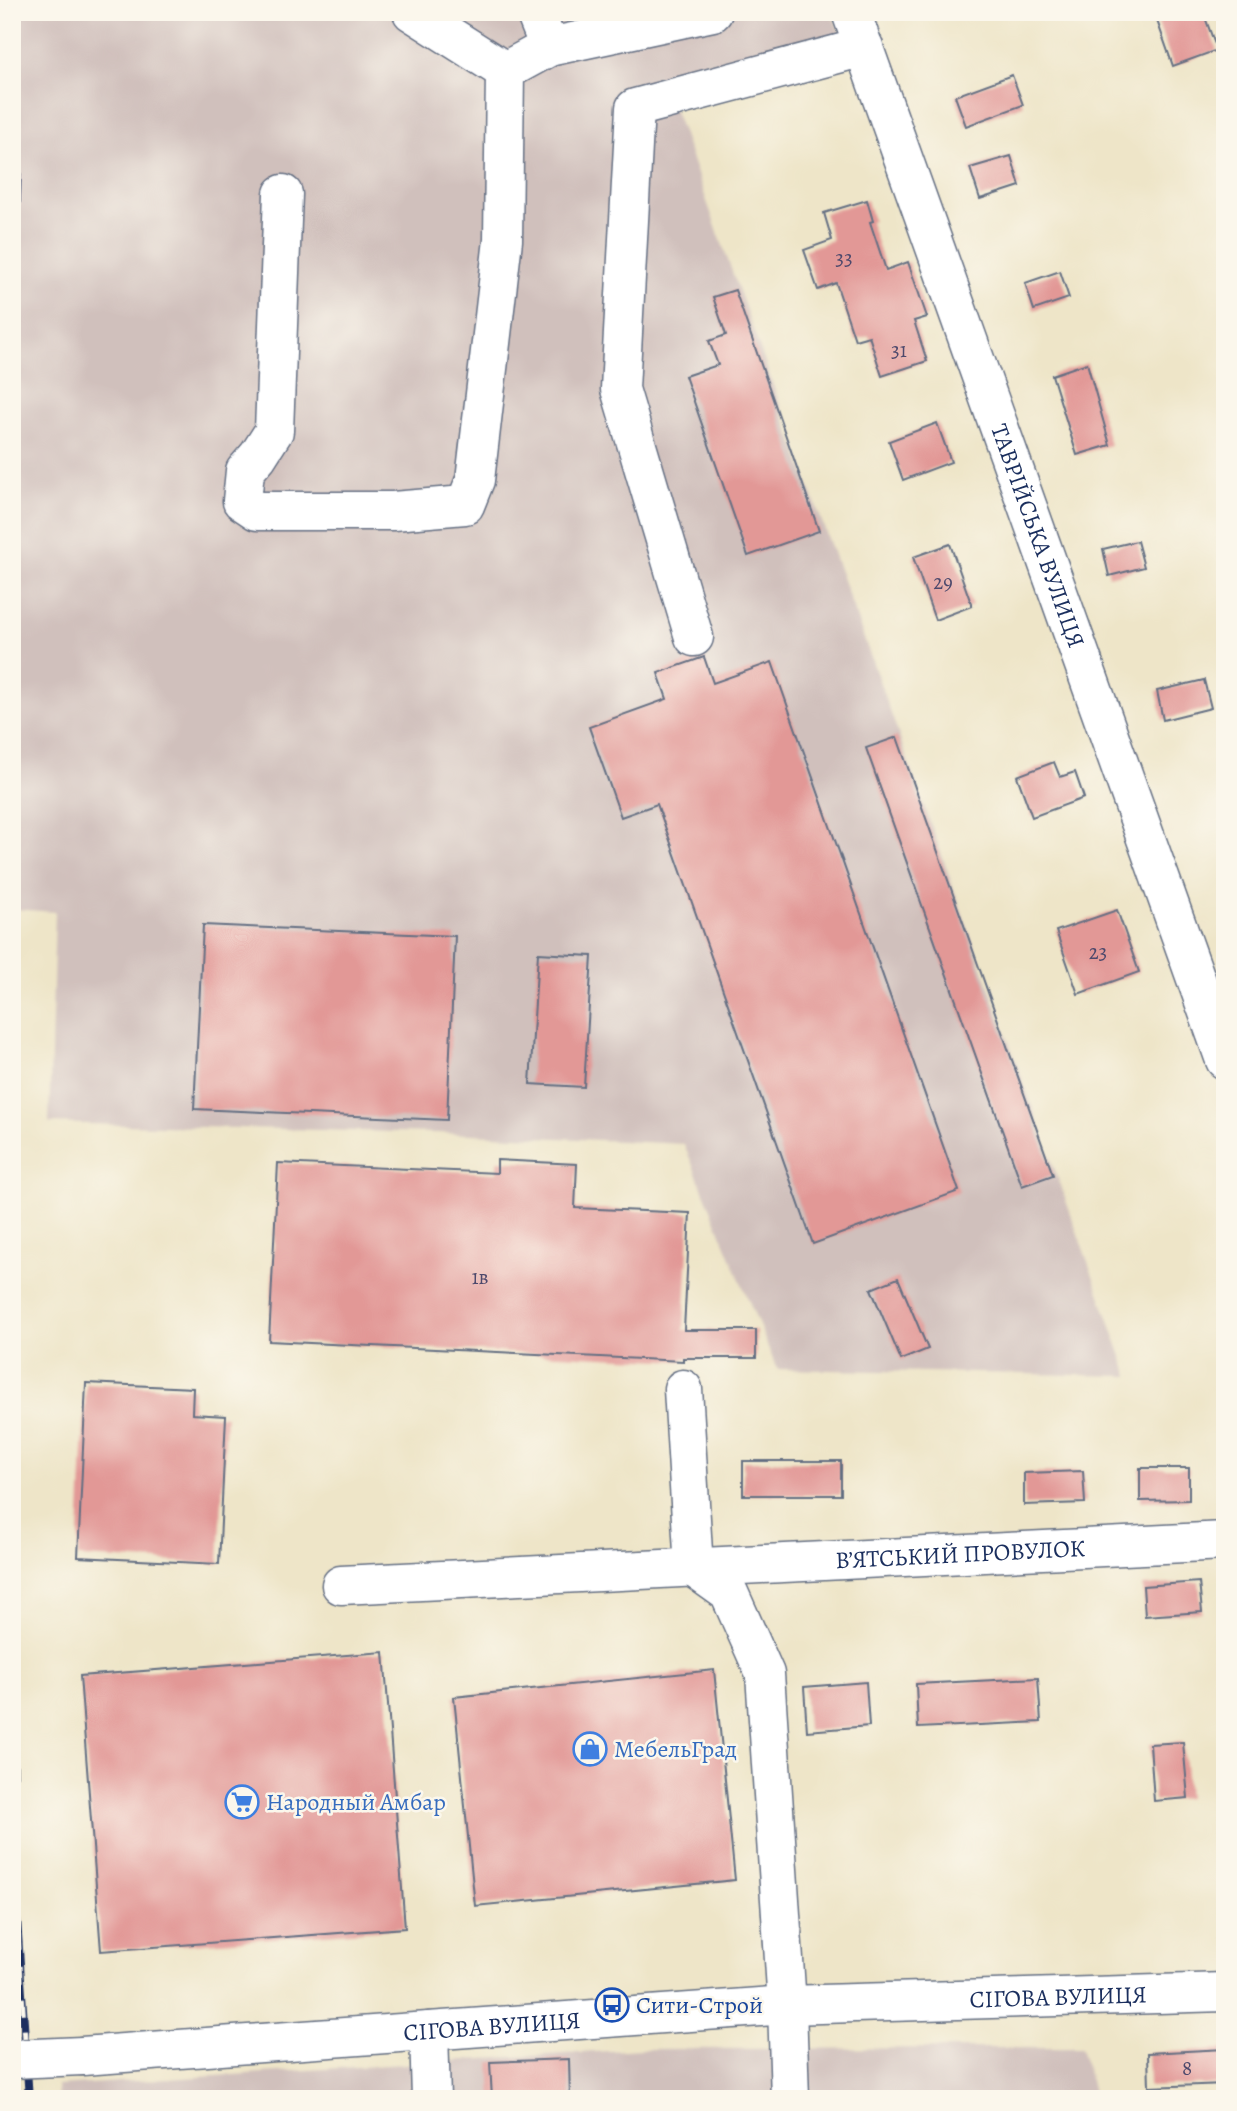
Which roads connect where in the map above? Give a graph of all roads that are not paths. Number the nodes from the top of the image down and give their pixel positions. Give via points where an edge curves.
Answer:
1 (412, 12) edge
2 (534, 12) edge
3 (713, 12) edge
4 (857, 30) edge
5 (549, 47) junction
6 (505, 71) junction
7 (283, 194) dead end
8 (694, 637) dead end
9 (1225, 1060) edge
10 (683, 1389) dead end
11 (1225, 1541) edge
12 (694, 1568) junction
13 (341, 1586) dead end
14 (1225, 1992) edge
15 (787, 2005) junction
16 (429, 2031) junction
17 (12, 2059) edge
18 (431, 2099) edge
19 (790, 2099) edge

1 - 6 street
2 - 5 street
3 - 5 street
4 - 8 street via 635,108 620,389
4 - 9 street, ТАВРІЙСЬКА ВУЛИЦЯ
5 - 6 street
6 - 7 street via 503,240 475,480 465,505 393,511 257,511 242,501 245,471 274,431
10 - 12 street
11 - 12 street, В’ЯТСЬКИЙ ПРОВУЛОК
12 - 13 street, В’ЯТСЬКИЙ ПРОВУЛОК
12 - 15 street via 729,1593 765,1674
14 - 15 street, СІГОВА ВУЛИЦЯ
15 - 16 street, СІГОВА ВУЛИЦЯ
15 - 19 street
16 - 17 street, СІГОВА ВУЛИЦЯ, bridge
16 - 18 street

